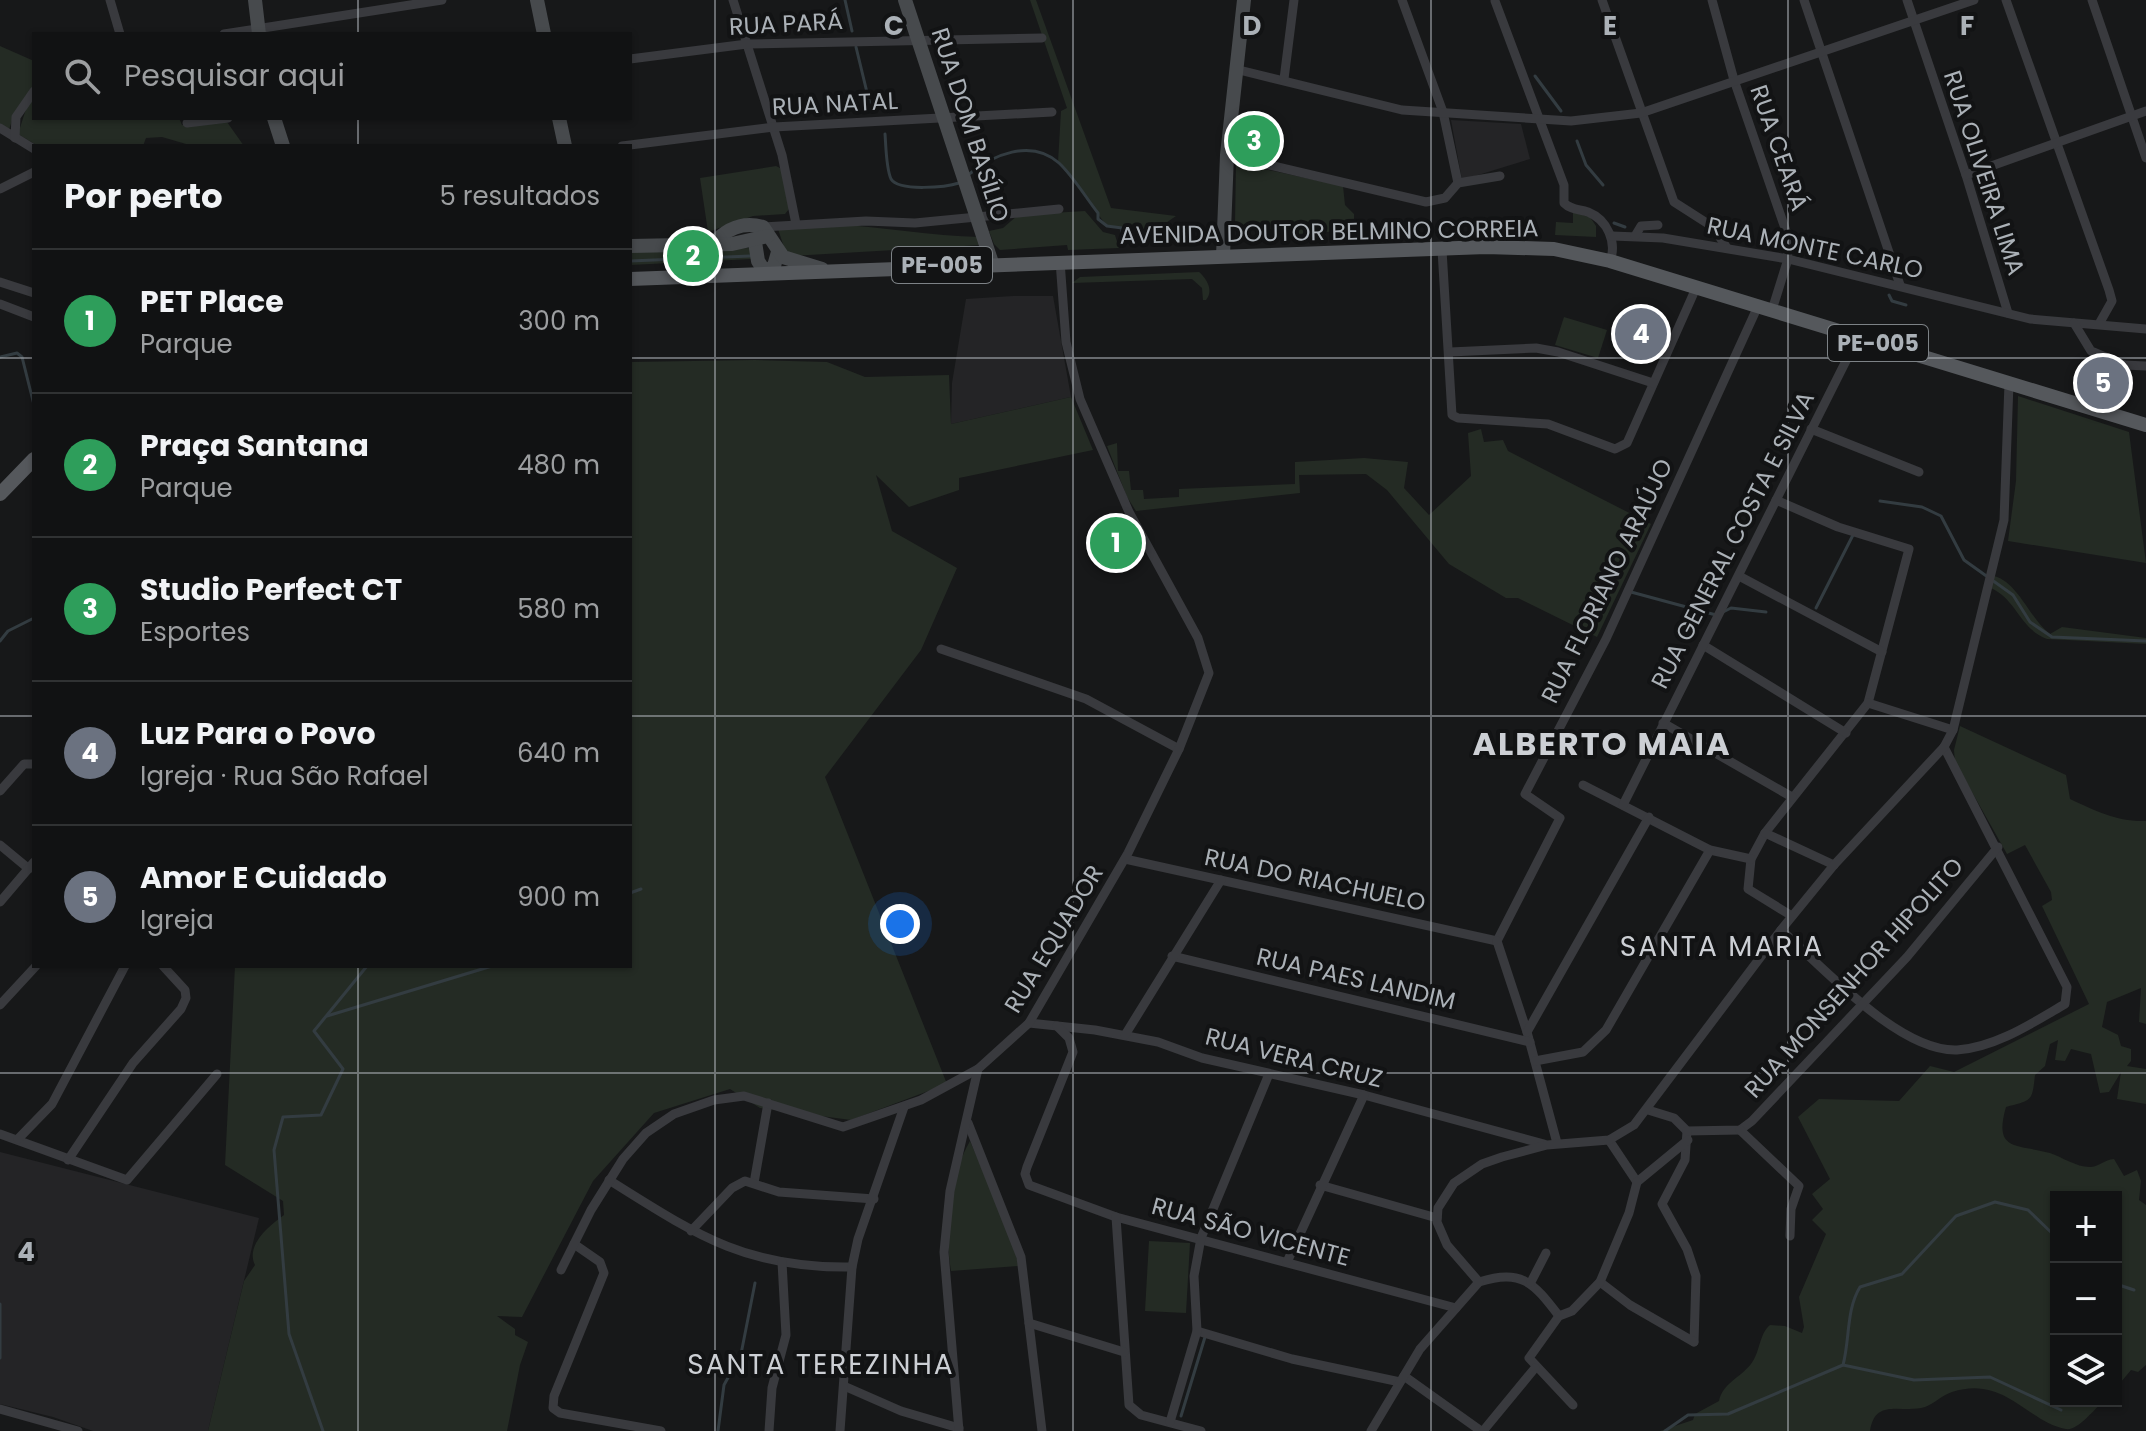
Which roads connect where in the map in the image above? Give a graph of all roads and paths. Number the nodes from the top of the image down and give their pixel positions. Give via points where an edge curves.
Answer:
1 (110, 0) edge
2 (255, 0) edge
3 (442, 0) edge
4 (537, 0) edge
5 (733, 0) edge
6 (905, 0) edge
7 (1244, 0) edge
8 (1294, 0) edge
9 (1402, 0) edge
10 (1602, 0) edge
11 (1712, 0) edge
12 (1804, 0) edge
13 (1907, 0) edge
14 (1974, 0) edge
15 (2006, 0) edge
16 (2092, 0) edge
17 (1495, 1) edge
18 (1913, 20) junction
19 (259, 31) edge
20 (119, 32) edge
21 (544, 32) edge
22 (1042, 38) dead end
23 (919, 39) junction
24 (747, 44) junction
25 (1820, 51) junction
26 (632, 59) edge
27 (1235, 69) junction
28 (1284, 79) junction
29 (1734, 80) junction
30 (32, 94) edge
31 (2146, 111) edge
32 (1052, 112) dead end
33 (1443, 112) junction
34 (1641, 113) junction
35 (1538, 117) junction
36 (2133, 117) junction
37 (942, 118) junction
38 (212, 120) edge
39 (275, 120) edge
40 (559, 120) edge
41 (187, 123) dead end
42 (774, 127) junction
43 (0, 128) edge
44 (15, 138) junction
45 (2058, 142) junction
46 (282, 144) edge
47 (565, 144) edge
48 (632, 145) edge
49 (32, 148) edge
50 (1227, 155) junction
51 (2146, 158) edge
52 (32, 173) edge
53 (1966, 175) junction
54 (1500, 176) dead end
55 (1458, 183) junction
56 (0, 189) edge
57 (1059, 209) dead end
58 (976, 215) junction
59 (796, 224) junction
60 (1658, 225) dead end
61 (766, 232) junction
62 (1612, 236) junction
63 (1635, 236) junction
64 (632, 246) edge
65 (1727, 248) junction
66 (1442, 250) junction
67 (778, 252) junction
68 (1223, 256) junction
69 (1788, 259) junction
70 (1060, 261) junction
71 (1610, 261) junction
72 (992, 263) junction
73 (758, 268) junction
74 (823, 269) junction
75 (632, 279) edge
76 (0, 282) edge
77 (1900, 285) junction
78 (1696, 288) junction
79 (32, 292) edge
80 (0, 304) edge
81 (1765, 308) junction
82 (2008, 313) junction
83 (32, 316) edge
84 (2074, 323) junction
85 (2099, 324) junction
86 (2146, 329) edge
87 (1858, 337) junction
88 (1450, 352) junction
89 (2124, 365) junction
90 (2146, 366) edge
91 (1653, 383) junction
92 (2009, 383) junction
93 (2110, 414) junction
94 (2146, 425) edge
95 (1811, 429) junction
96 (32, 461) edge
97 (1919, 472) dead end
98 (0, 494) edge
99 (1776, 500) junction
100 (1739, 576) junction
101 (1703, 645) junction
102 (941, 649) dead end
103 (1882, 652) junction
104 (1868, 703) junction
105 (1663, 723) junction
106 (1953, 730) junction
107 (1846, 733) junction
108 (1944, 747) junction
109 (1179, 749) junction
110 (32, 764) edge
111 (1583, 785) dead end
112 (0, 791) edge
113 (1792, 797) junction
114 (1623, 805) junction
115 (1649, 817) junction
116 (1765, 833) junction
117 (0, 845) edge
118 (1998, 847) junction
119 (1710, 850) junction
120 (1125, 859) junction
121 (1751, 859) junction
122 (31, 865) edge
123 (1834, 865) junction
124 (1221, 880) junction
125 (0, 902) edge
126 (1792, 916) junction
127 (1781, 930) junction
128 (1497, 941) junction
129 (1172, 956) junction
130 (34, 968) edge
131 (124, 968) edge
132 (165, 968) edge
133 (1865, 1003) junction
134 (0, 1005) edge
135 (1029, 1023) junction
136 (1057, 1026) junction
137 (1125, 1035) junction
138 (1528, 1037) junction
139 (1535, 1061) junction
140 (978, 1069) junction
141 (217, 1074) dead end
142 (1269, 1074) junction
143 (1364, 1095) junction
144 (768, 1103) junction
145 (904, 1107) junction
146 (1648, 1110) junction
147 (968, 1123) junction
148 (1740, 1130) junction
149 (0, 1134) edge
150 (1688, 1136) junction
151 (18, 1139) junction
152 (1609, 1140) junction
153 (1552, 1144) junction
154 (68, 1160) junction
155 (609, 1180) junction
156 (1637, 1182) junction
157 (754, 1183) junction
158 (1320, 1185) junction
159 (874, 1199) junction
160 (1116, 1217) junction
161 (1437, 1218) junction
162 (691, 1231) junction
163 (1790, 1236) dead end
164 (1201, 1238) junction
165 (574, 1244) junction
166 (1546, 1253) dead end
167 (782, 1262) junction
168 (1287, 1262) junction
169 (852, 1267) junction
170 (561, 1270) dead end
171 (1479, 1282) junction
172 (1531, 1282) junction
173 (1600, 1282) junction
174 (1456, 1308) junction
175 (1572, 1311) junction
176 (1559, 1316) junction
177 (1580, 1321) dead end
178 (1029, 1323) junction
179 (1197, 1331) junction
180 (1124, 1352) junction
181 (1532, 1365) junction
182 (1402, 1379) junction
183 (844, 1386) junction
184 (1573, 1405) dead end
185 (0, 1409) edge
186 (1170, 1422) junction
187 (959, 1430) edge
188 (78, 1431) edge
189 (661, 1431) edge
190 (769, 1431) edge
191 (840, 1431) edge
192 (1042, 1431) edge
193 (1201, 1431) edge
194 (1371, 1431) edge
195 (1482, 1431) edge

1 - 20 street
2 - 19 street
3 - 19 street
4 - 21 street
5 - 24 street
6 - 23 street, RUA DOM BASÍLIO
7 - 27 street
8 - 28 street
9 - 33 street
10 - 34 street
11 - 29 street, RUA CEARÁ
12 - 25 street
13 - 18 street, RUA OLIVEIRA LIMA
14 - 18 street
15 - 45 street
16 - 36 street
17 - 35 street
18 - 25 street
18 - 53 street, RUA OLIVEIRA LIMA
22 - 23 street, RUA PARÁ
23 - 24 street, RUA PARÁ
23 - 37 street, RUA DOM BASÍLIO
24 - 26 street, RUA PARÁ
24 - 42 street
25 - 29 street
25 - 77 street
27 - 28 street
27 - 50 street
28 - 33 street via 1372,105
29 - 34 street
29 - 69 street, RUA CEARÁ via 1779,207
30 - 44 street via 16,117
31 - 36 street
32 - 37 street, RUA NATAL
33 - 35 street
33 - 55 street
34 - 35 street via 1593,120
34 - 65 street via 1674,202 1713,227
35 - 62 street via 1564,185 1565,206 1590,213
36 - 45 street
36 - 51 street
37 - 42 street, RUA NATAL
37 - 58 street, RUA DOM BASÍLIO
38 - 41 street
39 - 46 street
40 - 47 street
42 - 48 street, RUA NATAL
42 - 59 street
43 - 44 street
44 - 49 street
45 - 53 street
45 - 85 street via 2112,301
50 - 55 street via 1426,202 1445,198
50 - 68 street
52 - 56 street
53 - 82 street, RUA OLIVEIRA LIMA
54 - 55 street
57 - 58 street
58 - 59 street via 915,223
58 - 72 street, RUA DOM BASÍLIO
59 - 61 street
60 - 63 street via 1641,226
61 - 64 street via 738,226 712,245
61 - 67 street
61 - 73 street
62 - 63 street, RUA MONTE CARLO
62 - 71 street
63 - 65 street, RUA MONTE CARLO
65 - 69 street, RUA MONTE CARLO
66 - 68 main road, AVENIDA DOUTOR BELMINO CORREIA / PE-005
66 - 71 main road, AVENIDA DOUTOR BELMINO CORREIA / PE-005 via 1554,249
66 - 88 street
67 - 73 street via 774,266
67 - 74 street, AVENIDA DOUTOR BELMINO CORREIA via 793,263
68 - 70 main road, AVENIDA DOUTOR BELMINO CORREIA / PE-005
69 - 77 street, RUA MONTE CARLO
69 - 81 street, RUA CEARÁ
70 - 72 main road, AVENIDA DOUTOR BELMINO CORREIA / PE-005
70 - 109 street, RUA EQUADOR via 1066,342 1080,399 1129,512 1208,666 1207,686
71 - 78 main road, AVENIDA DOUTOR BELMINO CORREIA / PE-005
72 - 74 main road, AVENIDA DOUTOR BELMINO CORREIA / PE-005
73 - 74 main road, AVENIDA DOUTOR BELMINO CORREIA / PE-005
73 - 75 main road, AVENIDA DOUTOR BELMINO CORREIA / PE-005
76 - 79 street
77 - 82 street, RUA MONTE CARLO
78 - 81 main road, AVENIDA DOUTOR BELMINO CORREIA / PE-005
78 - 91 street
80 - 83 street
81 - 87 main road, AVENIDA DOUTOR BELMINO CORREIA / PE-005
81 - 128 street, RUA FLORIANO ARAÚJO via 1525,794 1560,818
82 - 84 street, RUA MONTE CARLO
84 - 85 street, RUA MONTE CARLO
84 - 89 street via 2091,351
85 - 86 street, RUA MONTE CARLO
87 - 92 main road, AVENIDA DOUTOR BELMINO CORREIA / PE-005
87 - 95 street, RUA GENERAL COSTA E SILVA
88 - 91 street via 1536,348
88 - 91 street via 1449,410 1458,418 1548,424 1602,445 1622,448
89 - 90 street
89 - 93 street
92 - 93 main road, AVENIDA DOUTOR BELMINO CORREIA / PE-005
92 - 106 street via 2004,520
93 - 94 main road, AVENIDA DOUTOR BELMINO CORREIA / PE-005
95 - 97 street
95 - 99 street, RUA GENERAL COSTA E SILVA
96 - 98 main road
99 - 100 street, RUA GENERAL COSTA E SILVA
99 - 103 street via 1909,549
100 - 101 street, RUA GENERAL COSTA E SILVA
100 - 103 street
101 - 105 street, RUA GENERAL COSTA E SILVA
101 - 107 street
102 - 109 street via 1086,699
103 - 104 street
104 - 106 street
104 - 107 street
105 - 113 street
105 - 114 street, RUA GENERAL COSTA E SILVA
106 - 108 street
107 - 113 street
108 - 118 street
108 - 123 street
109 - 120 street, RUA EQUADOR
110 - 112 street via 24,764
111 - 114 street
113 - 116 street
114 - 115 street
115 - 119 street
115 - 138 street
116 - 121 street
116 - 123 street
117 - 122 street
118 - 133 street, RUA MONSENHOR HIPOLITO
118 - 133 street via 2067,987 2065,1004 1997,1038 1958,1050 1916,1040
119 - 121 street
119 - 139 street via 1606,1030 1583,1052
120 - 124 street, RUA DO RIACHUELO
120 - 135 street, RUA EQUADOR
121 - 126 street via 1748,889
122 - 125 street
123 - 126 street
124 - 128 street, RUA DO RIACHUELO
124 - 129 street
126 - 127 street
127 - 133 street
127 - 146 street
128 - 138 street
129 - 137 street
129 - 138 street, RUA PAES LANDIM
130 - 134 street
131 - 151 street via 52,1104
132 - 154 street via 185,990 181,1009 133,1063
133 - 148 street, RUA MONSENHOR HIPOLITO
135 - 136 street, RUA VERA CRUZ
135 - 140 street, RUA EQUADOR
136 - 137 street, RUA VERA CRUZ
136 - 160 street, RUA SÃO VICENTE via 1073,1052 1025,1174 1037,1190
137 - 142 street, RUA VERA CRUZ
138 - 139 street
139 - 153 street
140 - 145 street, RUA EQUADOR
140 - 147 street
141 - 154 street via 127,1180
142 - 143 street, RUA VERA CRUZ
142 - 164 street
143 - 153 street, RUA VERA CRUZ
143 - 158 street
144 - 145 street, RUA EQUADOR via 843,1127
144 - 155 street, RUA EQUADOR via 733,1096 674,1114 635,1144
144 - 157 street
145 - 159 street
146 - 150 street via 1674,1118
146 - 152 street
147 - 178 street via 1021,1257
147 - 187 street via 950,1191 944,1252
148 - 150 street, RUA MONSENHOR HIPOLITO
148 - 163 street via 1799,1186
149 - 151 street
150 - 156 street
150 - 173 street via 1685,1160 1662,1204 1696,1276 1694,1342
151 - 154 street
152 - 153 street
152 - 156 street
153 - 161 street via 1465,1174 1445,1195
155 - 162 street
155 - 165 street, RUA EQUADOR
156 - 173 street
157 - 159 street via 779,1192
157 - 162 street via 732,1188
158 - 161 street
158 - 168 street
159 - 169 street
160 - 164 street, RUA SÃO VICENTE
160 - 180 street
161 - 171 street via 1447,1245
162 - 167 street via 729,1249
164 - 168 street, RUA SÃO VICENTE
164 - 179 street via 1194,1276
165 - 170 street, RUA EQUADOR
165 - 189 street via 600,1262 604,1273 553,1408
166 - 172 street
167 - 169 street
167 - 190 street via 786,1335 772,1388
168 - 174 street, RUA SÃO VICENTE
169 - 183 street
171 - 172 street via 1499,1276
171 - 174 street
172 - 176 street
173 - 175 street
174 - 182 street
175 - 176 street
175 - 177 street
176 - 181 street
178 - 180 street
178 - 192 street
179 - 182 street via 1292,1359
179 - 186 street
180 - 186 street via 1129,1405 1141,1415
181 - 184 street
181 - 195 street
182 - 194 street
182 - 195 street
183 - 187 street
183 - 191 street
185 - 188 street
186 - 193 street

